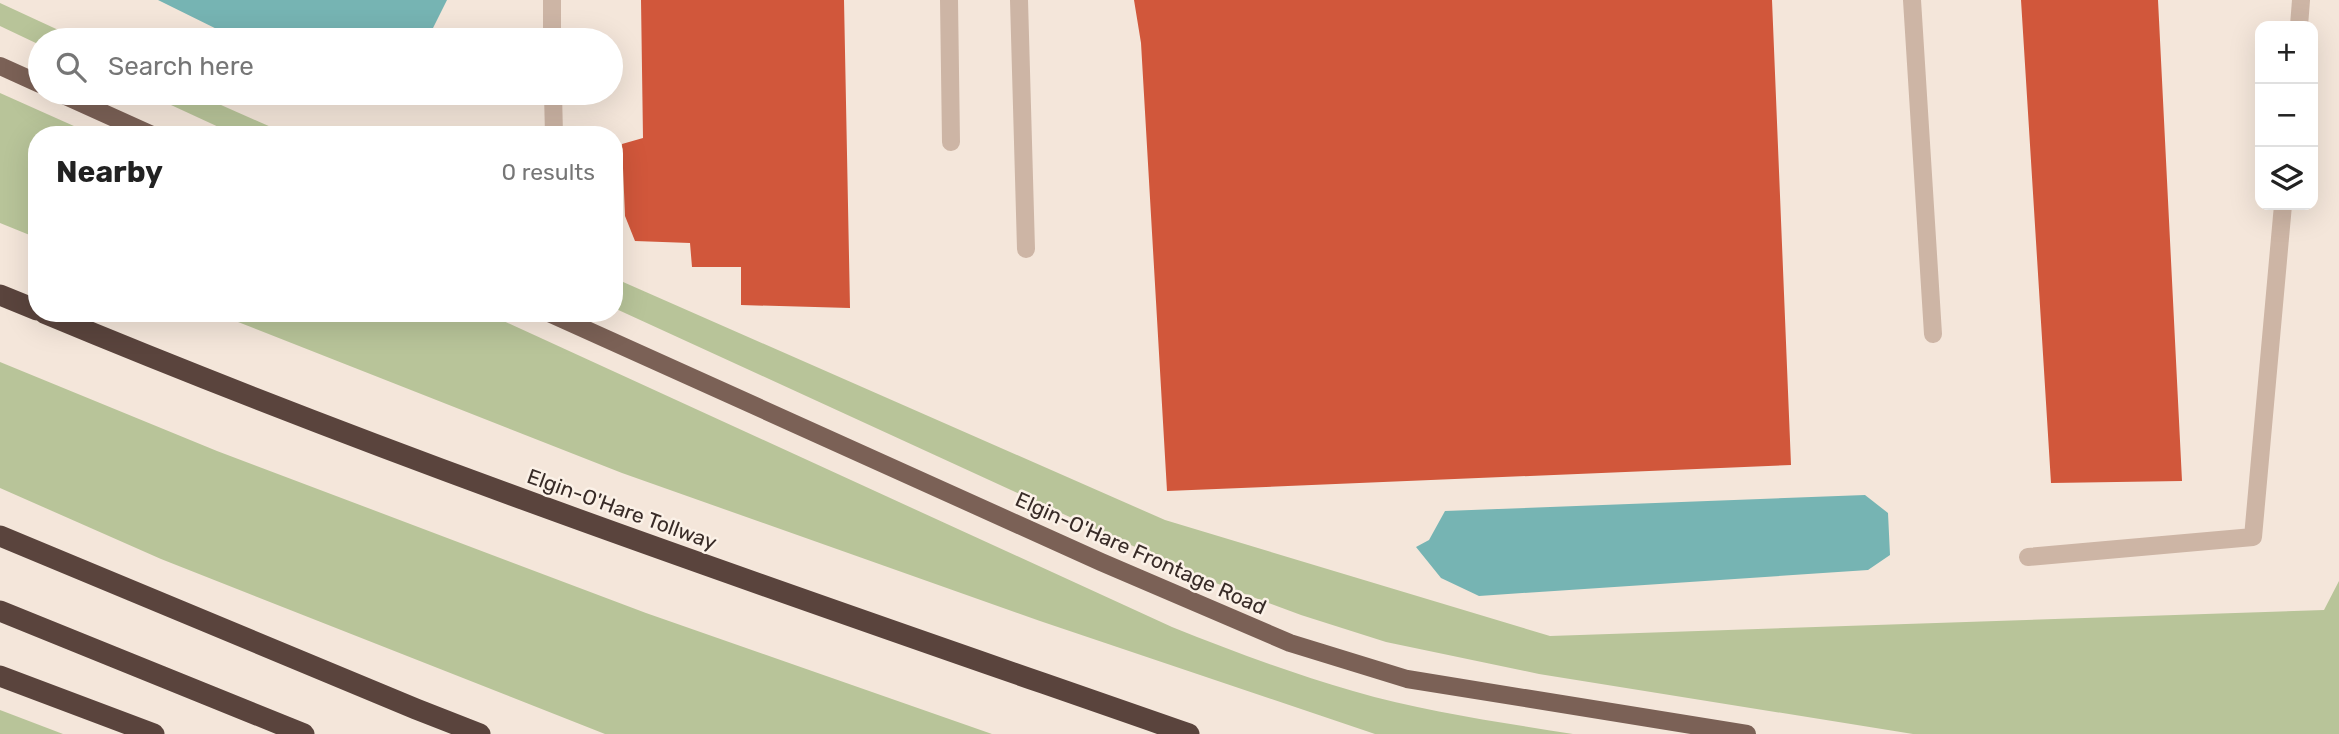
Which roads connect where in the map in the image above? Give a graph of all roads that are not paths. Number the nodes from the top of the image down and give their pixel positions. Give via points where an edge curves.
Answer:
1 (552, 0) edge
2 (949, 0) edge
3 (1019, 0) edge
4 (1912, 0) edge
5 (2301, 0) edge
6 (2299, 21) edge
7 (552, 28) edge
8 (0, 66) edge
9 (28, 79) edge
10 (86, 105) edge
11 (553, 105) edge
12 (132, 126) edge
13 (554, 126) edge
14 (951, 142) dead end
15 (2283, 210) edge
16 (1026, 249) dead end
17 (0, 295) edge
18 (28, 306) edge
19 (65, 322) edge
20 (569, 322) edge
21 (1933, 334) dead end
22 (0, 536) edge
23 (2028, 557) dead end
24 (0, 611) edge
25 (0, 676) edge
26 (154, 734) edge
27 (304, 734) edge
28 (480, 734) edge
29 (1189, 734) edge
30 (1747, 734) edge

1 - 7 lane
2 - 14 lane
3 - 16 lane
4 - 21 lane
5 - 6 lane
8 - 9 main road
10 - 12 main road
11 - 13 lane
15 - 23 lane via 2253,537
17 - 18 highway
19 - 29 highway, Elgin-O'Hare Tollway via 597,528
20 - 30 main road, Elgin-O'Hare Frontage Road via 1290,643 1407,679
22 - 28 highway
24 - 27 highway
25 - 26 highway

